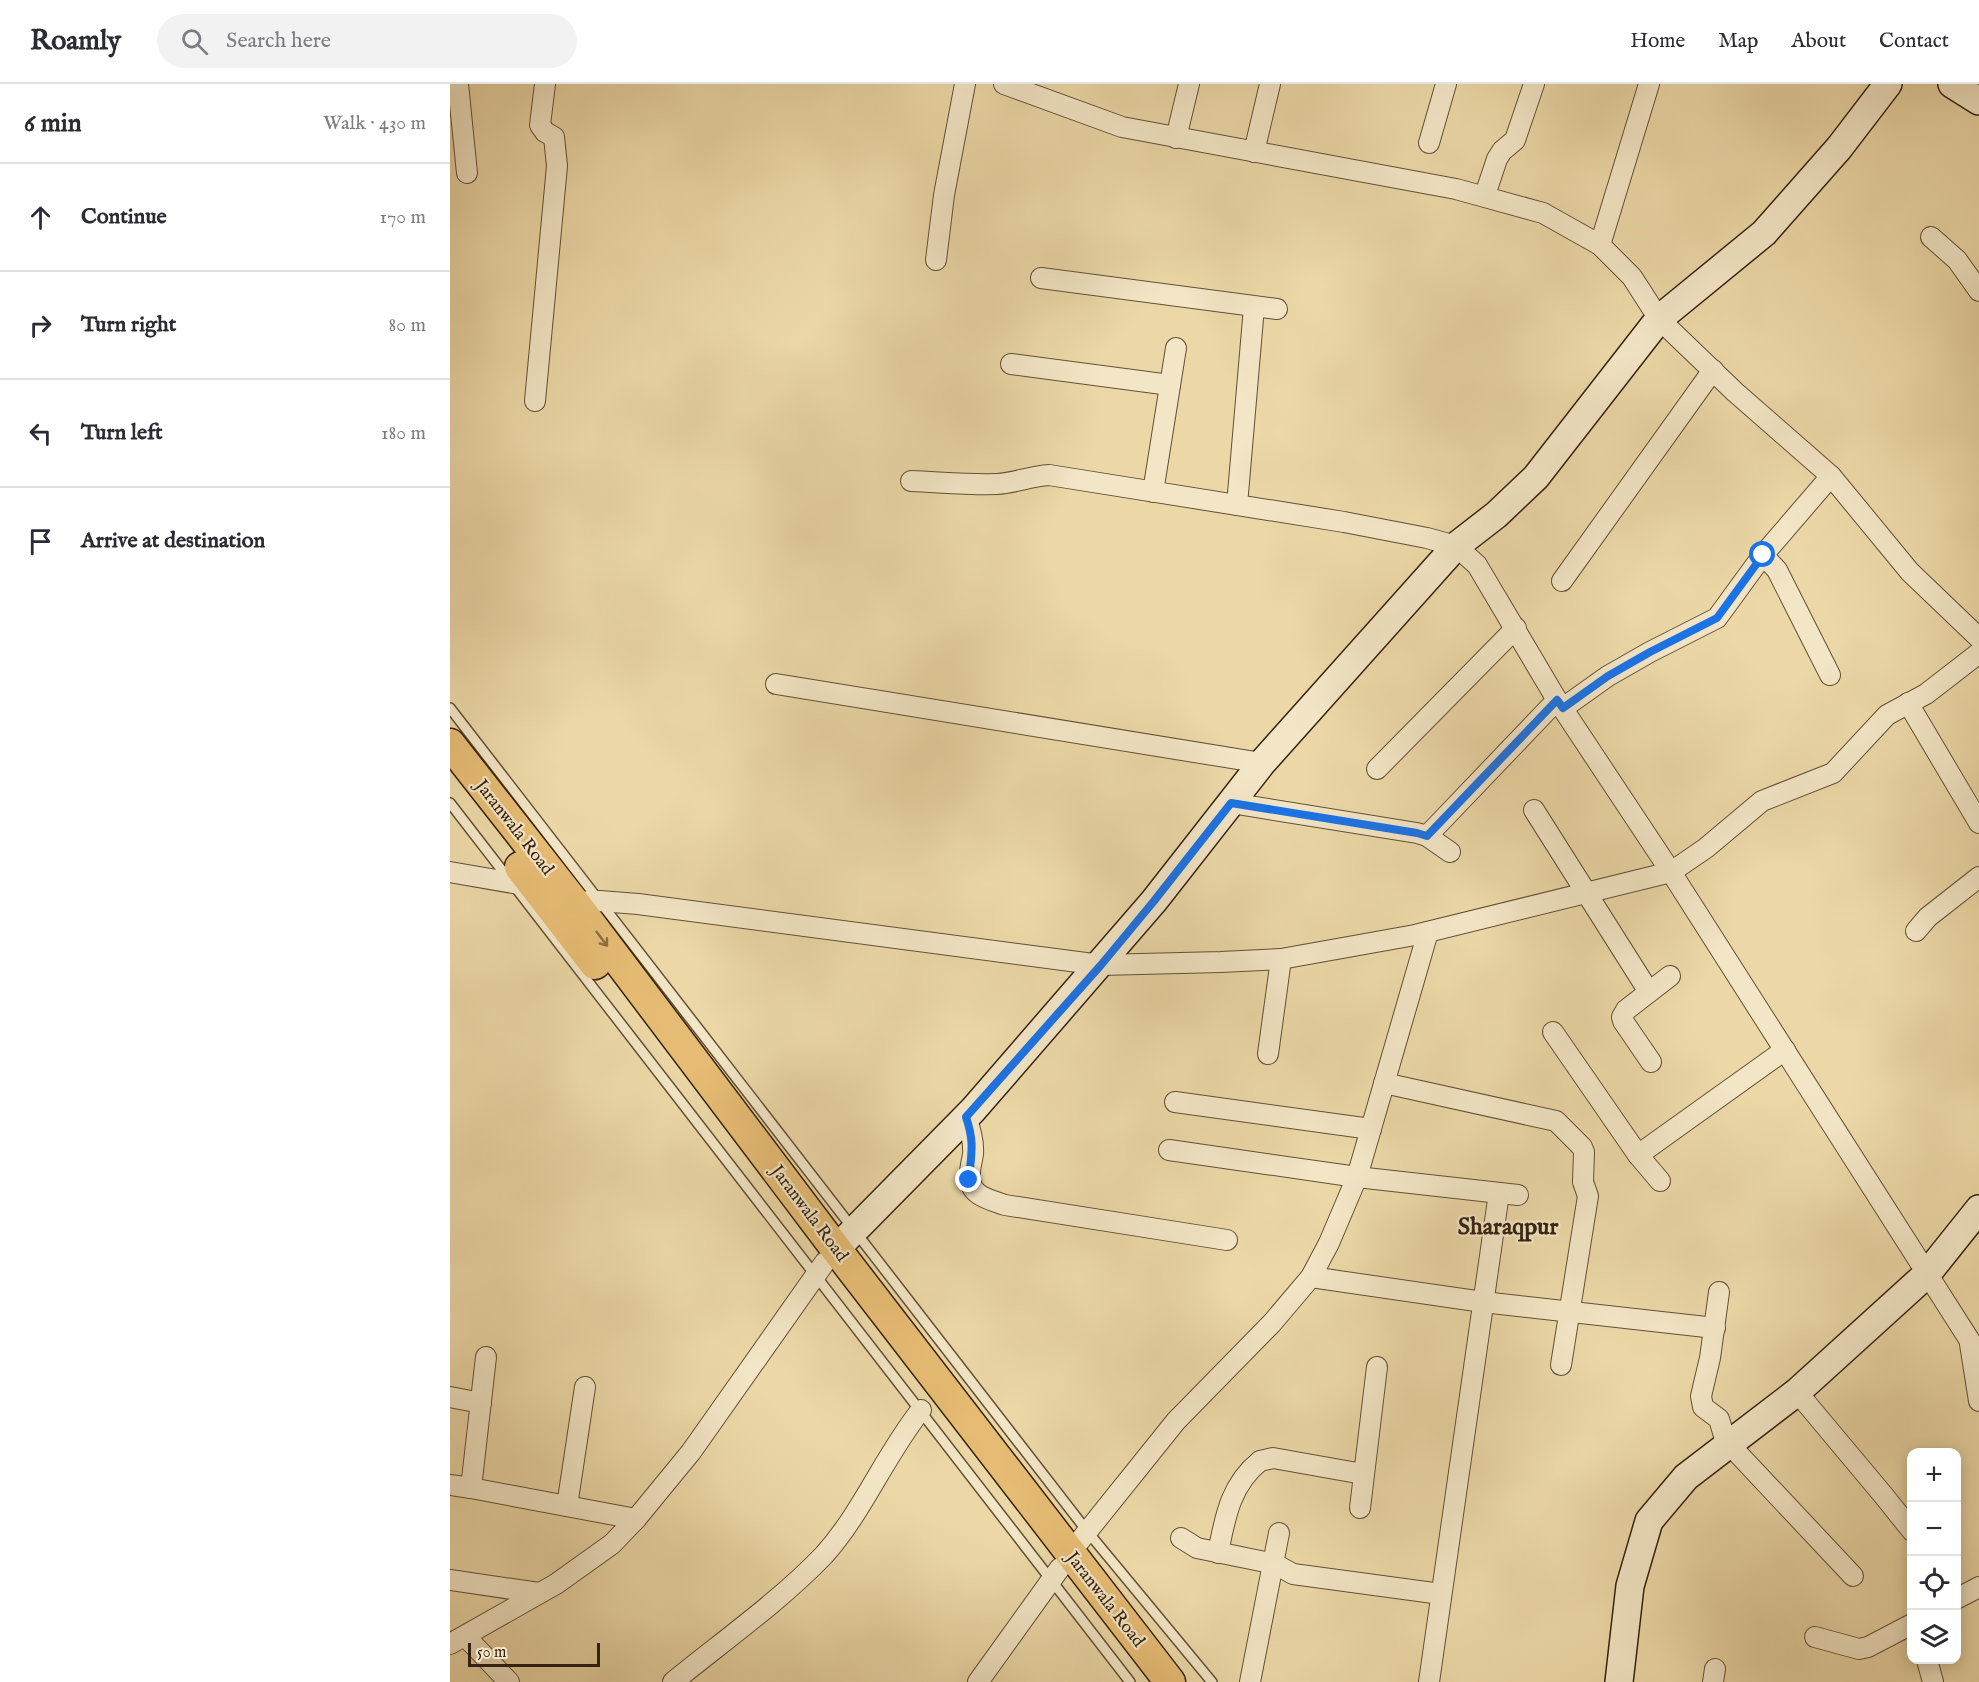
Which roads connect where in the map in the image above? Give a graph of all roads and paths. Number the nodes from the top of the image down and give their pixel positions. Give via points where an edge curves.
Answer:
1 (458, 84) edge
2 (545, 84) edge
3 (964, 84) edge
4 (1004, 84) edge
5 (1189, 84) edge
6 (1270, 84) edge
7 (1446, 84) edge
8 (1534, 84) edge
9 (1649, 84) edge
10 (1888, 84) edge
11 (1952, 84) edge
12 (1050, 92) edge
13 (1979, 101) edge
14 (1176, 138) junction
15 (1429, 143) dead end
16 (1254, 152) junction
17 (467, 173) dead end
18 (1485, 195) junction
19 (1931, 237) dead end
20 (1600, 245) junction
21 (936, 260) dead end
22 (1041, 278) dead end
23 (1979, 291) edge
24 (1254, 307) junction
25 (1277, 309) dead end
26 (1659, 319) junction
27 (1176, 348) dead end
28 (1011, 364) dead end
29 (1713, 370) junction
30 (1170, 385) junction
31 (536, 401) dead end
32 (1832, 476) junction
33 (910, 481) dead end
34 (1153, 492) junction
35 (1237, 505) junction
36 (1456, 546) junction
37 (1763, 555) junction
38 (1562, 581) dead end
39 (1516, 628) junction
40 (1979, 638) edge
41 (1979, 653) edge
42 (1830, 675) dead end
43 (776, 684) dead end
44 (1908, 703) junction
45 (1560, 704) junction
46 (450, 708) edge
47 (450, 744) edge
48 (1262, 763) junction
49 (1377, 769) dead end
50 (450, 777) edge
51 (450, 803) edge
52 (1231, 803) junction
53 (1534, 810) dead end
54 (1979, 823) edge
55 (1427, 836) junction
56 (1450, 852) dead end
57 (450, 872) edge
58 (1671, 872) junction
59 (1979, 877) edge
60 (524, 885) junction
61 (1586, 894) junction
62 (587, 901) junction
63 (1916, 931) dead end
64 (1428, 932) junction
65 (1281, 959) junction
66 (1101, 965) junction
67 (1670, 976) dead end
68 (1649, 992) junction
69 (1553, 1032) dead end
70 (1785, 1050) junction
71 (1268, 1054) dead end
72 (1651, 1062) dead end
73 (1384, 1083) junction
74 (1175, 1102) dead end
75 (966, 1117) junction
76 (1371, 1130) junction
77 (1169, 1150) dead end
78 (1638, 1155) junction
79 (1357, 1177) junction
80 (1660, 1181) dead end
81 (1979, 1209) edge
82 (1227, 1240) dead end
83 (832, 1254) junction
84 (1928, 1274) junction
85 (1311, 1276) junction
86 (1719, 1292) dead end
87 (1483, 1302) junction
88 (1569, 1311) junction
89 (1715, 1328) junction
90 (1974, 1348) edge
91 (486, 1357) dead end
92 (1561, 1365) dead end
93 (1377, 1366) dead end
94 (585, 1387) dead end
95 (1797, 1392) junction
96 (450, 1397) edge
97 (1979, 1401) edge
98 (481, 1403) junction
99 (921, 1410) junction
100 (1729, 1444) junction
101 (1363, 1474) junction
102 (450, 1485) edge
103 (471, 1488) junction
104 (567, 1506) junction
105 (1360, 1508) dead end
106 (636, 1519) junction
107 (1907, 1526) edge
108 (1279, 1533) dead end
109 (1180, 1538) dead end
110 (1218, 1553) junction
111 (1067, 1558) junction
112 (1275, 1564) junction
113 (1853, 1576) dead end
114 (450, 1580) edge
115 (1979, 1587) edge
116 (539, 1593) junction
117 (1441, 1594) junction
118 (1961, 1596) edge
119 (1907, 1626) edge
120 (1815, 1637) dead end
121 (458, 1641) edge
122 (1928, 1664) edge
123 (509, 1682) edge
124 (672, 1682) edge
125 (978, 1682) edge
126 (1130, 1682) edge
127 (1148, 1682) edge
128 (1170, 1682) edge
129 (1212, 1682) edge
130 (1250, 1682) edge
131 (1428, 1682) edge
132 (1619, 1682) edge
133 (1933, 1682) edge

1 - 17 street
2 - 31 street via 540,125 554,137 557,166
3 - 21 street
4 - 12 street
5 - 14 street
6 - 16 street
7 - 15 street
8 - 18 street via 1515,140 1497,159
9 - 20 street
10 - 26 street via 1839,148 1764,233
11 - 13 street
12 - 14 street via 1122,127
14 - 16 street
16 - 18 street
18 - 20 street via 1544,213
19 - 23 street via 1957,260
20 - 26 street via 1632,277
22 - 24 street
24 - 25 street
24 - 35 street
26 - 29 street
26 - 36 street via 1536,477
27 - 30 street
28 - 30 street
29 - 32 street
29 - 38 street
30 - 34 street
32 - 37 street
32 - 40 street via 1910,572
33 - 34 street via 996,484 1049,476
34 - 35 street
35 - 36 street
36 - 39 street via 1477,565
36 - 48 street
37 - 42 street via 1777,570
37 - 45 street via 1717,618
39 - 45 street
39 - 49 street
41 - 44 street via 1926,694
43 - 48 street
44 - 54 street
44 - 58 street via 1887,715 1833,773 1761,801
45 - 55 street
45 - 58 street
46 - 62 lane
47 - 62 main road, Jaranwala Road
48 - 52 street
50 - 60 main road, Jaranwala Road
51 - 60 lane
52 - 55 street
52 - 66 street
53 - 61 street
55 - 56 street
57 - 60 street
58 - 61 street
58 - 70 street
59 - 63 street
60 - 83 main road, Jaranwala Road
61 - 64 street
61 - 68 street
62 - 66 street via 639,904
62 - 83 main road, Jaranwala Road
64 - 65 street
64 - 73 street
65 - 66 street
65 - 71 street
66 - 75 street
67 - 68 street
68 - 72 street via 1622,1017
69 - 78 street
70 - 78 street
70 - 84 street
73 - 76 street
73 - 88 street via 1550,1119 1582,1147 1583,1182 1588,1196
74 - 76 street
75 - 82 street via 973,1154 969,1180 972,1189 982,1197 1005,1205
75 - 83 street
76 - 79 street
77 - 79 street
78 - 80 street
79 - 85 street
79 - 87 street via 1508,1194
81 - 84 street
83 - 99 lane
83 - 106 street via 691,1452
83 - 111 main road, Jaranwala Road
83 - 111 lane
84 - 90 street
84 - 95 street
85 - 87 street
85 - 111 street via 1272,1323 1176,1421
86 - 89 street
87 - 88 street
87 - 117 street
88 - 89 street
88 - 92 street
89 - 100 street via 1701,1402 1719,1419
90 - 97 street
91 - 98 street
93 - 101 street
94 - 104 street
95 - 100 street
95 - 107 street
96 - 98 street
98 - 103 street
99 - 111 lane
99 - 124 street via 825,1554
100 - 113 street
100 - 132 street via 1686,1477 1650,1521 1630,1586
101 - 105 street
101 - 110 street via 1273,1458 1260,1461 1230,1498
102 - 103 street
103 - 104 street
104 - 106 street
106 - 116 street via 612,1544
108 - 112 street
109 - 110 street via 1197,1548
110 - 112 street
111 - 125 street
111 - 126 lane
111 - 127 main road, Jaranwala Road
111 - 128 main road, Jaranwala Road
111 - 129 lane
112 - 117 street via 1293,1574
112 - 130 street
114 - 116 street
115 - 118 street
116 - 121 street
117 - 131 street
119 - 120 street via 1858,1649
121 - 123 street
122 - 133 street

